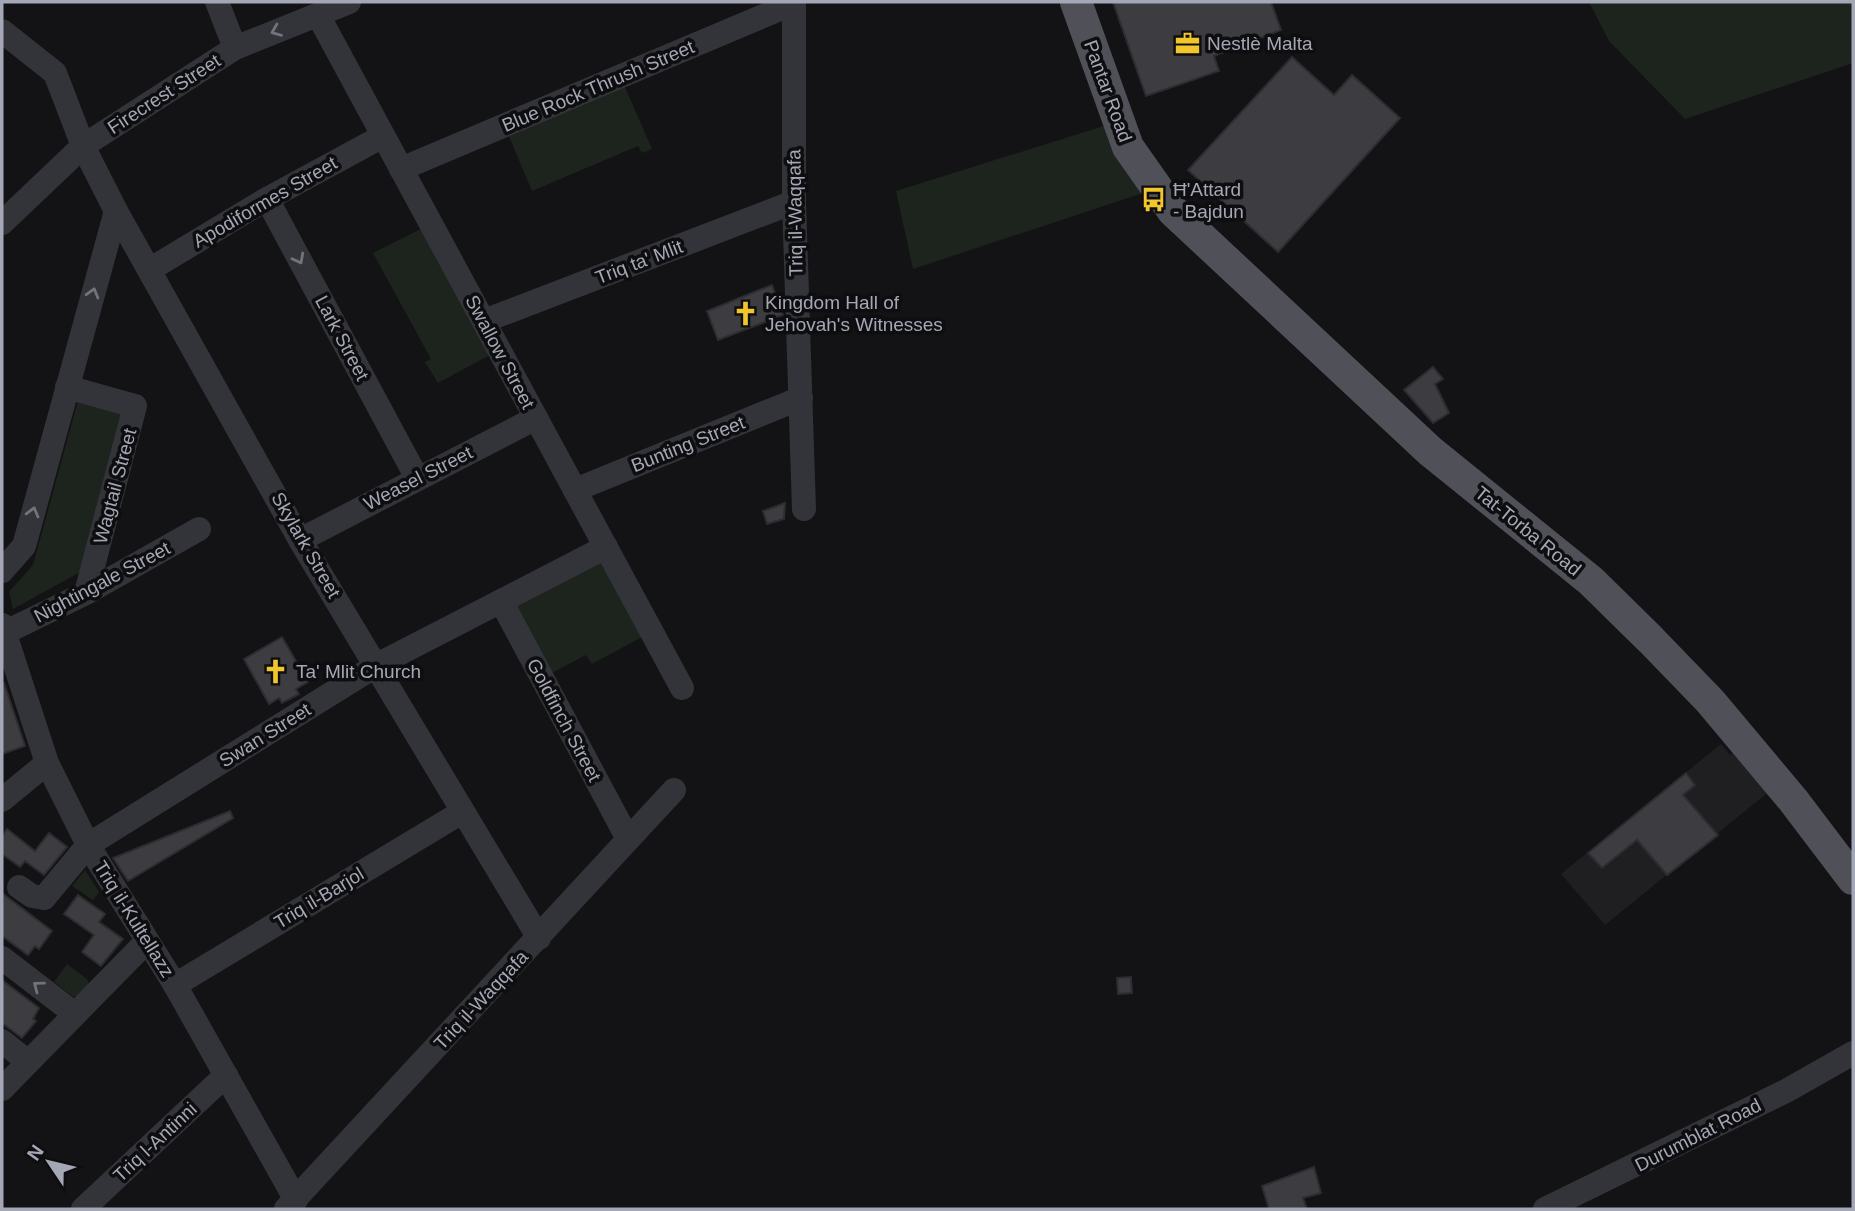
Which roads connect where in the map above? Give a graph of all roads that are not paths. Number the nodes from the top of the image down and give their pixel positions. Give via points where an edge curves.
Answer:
1 (217, 2) edge
2 (349, 2) edge
3 (794, 2) edge
4 (1076, 2) edge
5 (318, 15) junction
6 (2, 31) edge
7 (235, 48) junction
8 (383, 136) junction
9 (83, 146) junction
10 (401, 169) junction
11 (267, 199) junction
12 (794, 202) junction
13 (116, 211) junction
14 (1173, 211) joint
15 (2, 223) edge
16 (149, 270) junction
17 (484, 321) junction
18 (67, 387) junction
19 (801, 398) junction
20 (536, 418) junction
21 (417, 478) junction
22 (575, 490) junction
23 (804, 509) dead end
24 (199, 528) dead end
25 (300, 540) junction
26 (606, 547) junction
27 (2, 571) edge
28 (86, 593) junction
29 (501, 601) junction
30 (3, 629) edge
31 (377, 666) junction
32 (682, 688) dead end
33 (47, 763) junction
34 (674, 790) dead end
35 (2, 800) edge
36 (462, 812) junction
37 (628, 839) junction
38 (88, 845) junction
39 (1853, 879) edge
40 (19, 887) dead end
41 (540, 937) junction
42 (147, 941) junction
43 (2, 958) edge
44 (175, 985) junction
45 (75, 1014) junction
46 (2, 1041) edge
47 (1851, 1053) edge
48 (29, 1062) junction
49 (226, 1074) junction
50 (2, 1088) edge
51 (291, 1205) edge
52 (83, 1209) edge
53 (1545, 1209) edge

1 - 7 street
2 - 5 street, Firecrest Street
3 - 10 street, Blue Rock Thrush Street
3 - 12 street, Triq il-Waqqafa
4 - 14 main road, Pantar Road via 1128,147
5 -> 7 street, Firecrest Street
5 - 8 street, Swallow Street
6 - 9 street, Skylark Street via 55,73
7 - 9 street, Firecrest Street
8 - 10 street, Swallow Street
8 - 11 street, Apodiformes Street
9 - 13 street, Skylark Street
9 - 15 street, Firecrest Street
10 - 17 street, Swallow Street
11 - 16 street, Apodiformes Street
11 -> 21 street, Lark Street
12 - 17 street, Triq ta' Mlit
12 - 19 street, Triq il-Waqqafa
13 - 16 street, Skylark Street
18 -> 13 street
14 - 39 main road, Tat-Torba Road via 1430,451 1591,581 1710,701
16 - 25 street, Skylark Street
17 - 20 street, Swallow Street
27 -> 18 street via 24,545
18 - 28 street, Wagtail Street via 135,406
19 - 22 street, Bunting Street
19 - 23 street, Triq il-Waqqafa
20 - 21 street, Weasel Street
20 - 22 street, Swallow Street
21 - 25 street, Weasel Street
22 - 26 street, Swallow Street
24 - 28 street, Nightingale Street
25 - 31 street, Skylark Street
26 - 29 street, Swan Street
26 - 32 street, Swallow Street
28 - 30 street, Nightingale Street
29 - 31 street, Swan Street
29 - 37 street, Goldfinch Street
30 - 33 street, Triq il-Kultellazz
31 - 36 street, Skylark Street
31 - 38 street, Swan Street
33 - 35 street
33 - 38 street, Triq il-Kultellazz
34 - 37 street, Triq il-Waqqafa
36 - 41 street, Skylark Street
36 - 44 street, Triq il-Barjol
37 - 41 street, Triq il-Waqqafa
38 - 40 street, Swan Street via 44,898
38 - 42 street, Triq il-Kultellazz
41 - 51 street, Triq il-Waqqafa
42 - 44 street, Triq il-Kultellazz
42 - 45 street
45 -> 43 street
44 - 49 street, Triq il-Kultellazz
45 - 48 street
46 - 48 street
47 - 53 street, Durumblat Road via 1786,1091
48 - 50 street
49 - 51 street, Triq il-Kultellazz
49 - 52 street, Triq l-Antinni

